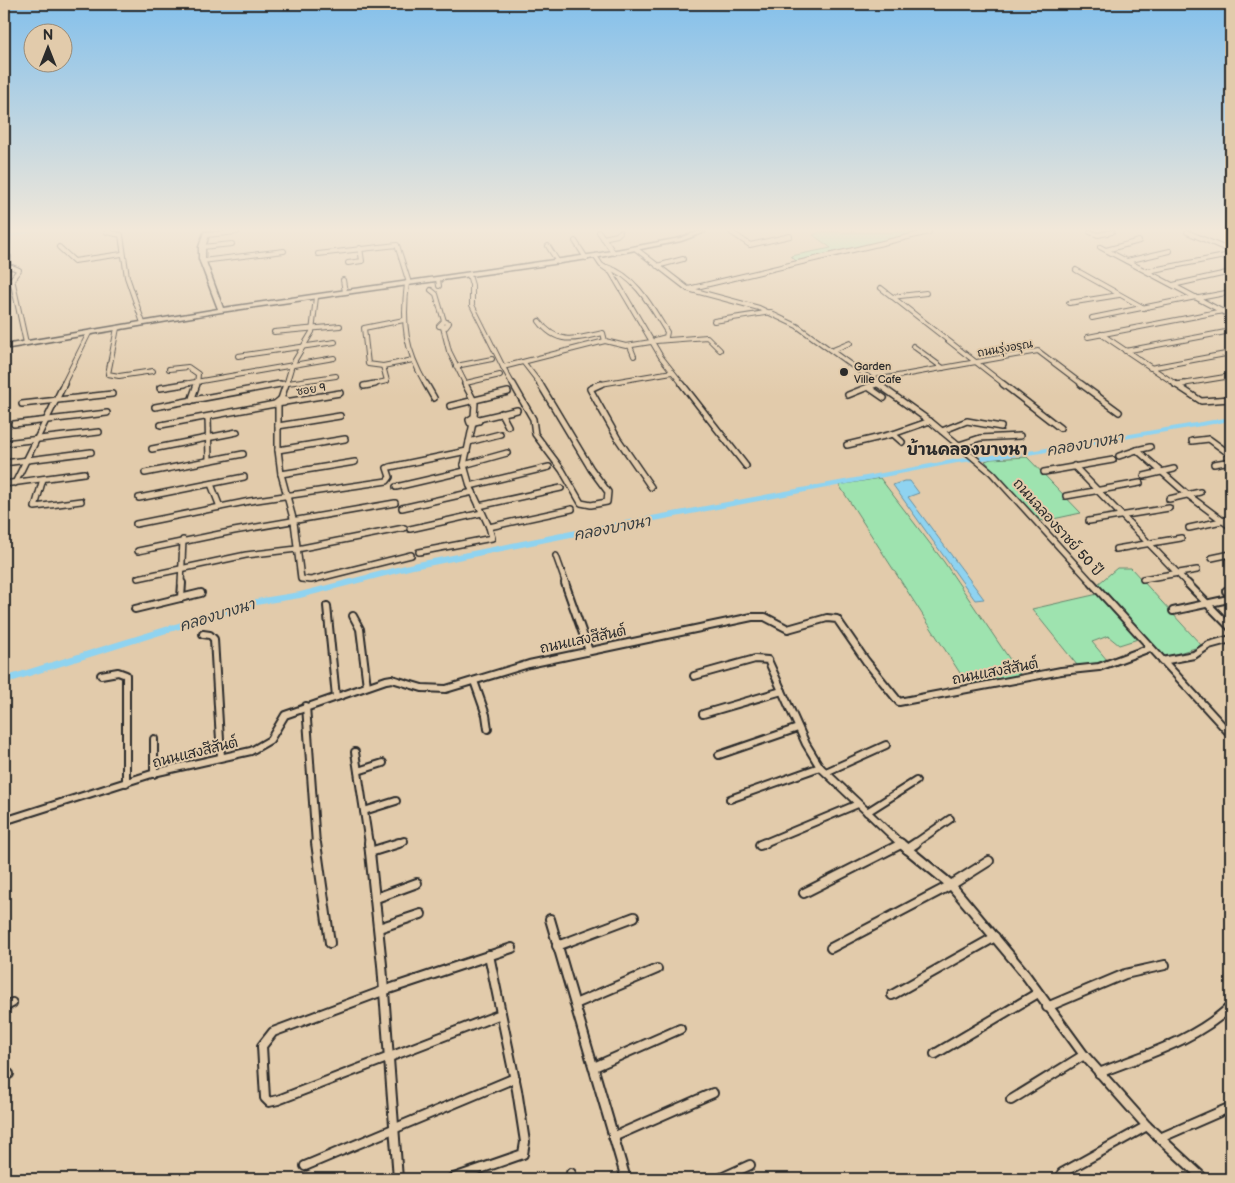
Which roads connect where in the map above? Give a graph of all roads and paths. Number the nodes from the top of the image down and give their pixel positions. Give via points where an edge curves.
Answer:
1 (14, 287) edge
2 (130, 287) edge
3 (212, 287) edge
4 (344, 287) edge
5 (379, 287) edge
6 (408, 287) edge
7 (431, 287) edge
8 (439, 287) edge
9 (472, 287) edge
10 (620, 287) edge
11 (633, 287) edge
12 (686, 287) edge
13 (696, 287) edge
14 (1106, 287) edge
15 (1177, 287) edge
16 (880, 288) dead end
17 (688, 289) junction
18 (345, 292) junction
19 (1231, 292) edge
20 (926, 293) dead end
21 (436, 294) junction
22 (1119, 295) junction
23 (316, 297) junction
24 (892, 297) junction
25 (1197, 297) junction
26 (1069, 303) dead end
27 (1144, 308) junction
28 (221, 310) junction
29 (771, 312) junction
30 (1228, 313) edge
31 (1092, 318) dead end
32 (404, 320) junction
33 (539, 321) dead end
34 (714, 321) dead end
35 (143, 323) junction
36 (340, 326) dead end
37 (116, 328) junction
38 (313, 328) junction
39 (1231, 331) edge
40 (89, 332) junction
41 (274, 332) dead end
42 (1101, 334) junction
43 (1088, 337) dead end
44 (568, 340) junction
45 (605, 341) junction
46 (652, 341) junction
47 (335, 342) dead end
48 (26, 343) junction
49 (850, 344) dead end
50 (303, 346) junction
51 (630, 346) junction
52 (913, 346) dead end
53 (4, 347) edge
54 (574, 349) junction
55 (720, 350) dead end
56 (834, 350) junction
57 (1125, 351) junction
58 (1231, 353) edge
59 (238, 356) dead end
60 (634, 356) dead end
61 (334, 358) dead end
62 (492, 359) dead end
63 (413, 360) junction
64 (976, 362) junction
65 (524, 363) junction
66 (292, 364) junction
67 (383, 366) junction
68 (456, 366) junction
69 (503, 367) junction
70 (943, 368) junction
71 (1150, 368) junction
72 (169, 369) dead end
73 (153, 371) dead end
74 (672, 372) junction
75 (500, 375) dead end
76 (336, 376) dead end
77 (1231, 376) edge
78 (198, 381) junction
79 (877, 382) junction
80 (284, 383) junction
81 (466, 383) junction
82 (1176, 385) junction
83 (364, 386) dead end
84 (868, 387) junction
85 (160, 388) dead end
86 (508, 392) dead end
87 (340, 393) dead end
88 (112, 394) dead end
89 (848, 395) dead end
90 (434, 398) dead end
91 (884, 398) dead end
92 (1231, 399) edge
93 (474, 400) junction
94 (54, 401) junction
95 (191, 401) junction
96 (280, 403) junction
97 (22, 404) dead end
98 (450, 406) dead end
99 (155, 407) dead end
100 (517, 410) dead end
101 (108, 412) dead end
102 (1119, 412) dead end
103 (501, 413) junction
104 (340, 416) dead end
105 (208, 417) junction
106 (476, 418) junction
107 (45, 420) junction
108 (930, 421) junction
109 (14, 424) dead end
110 (161, 425) dead end
111 (278, 426) junction
112 (508, 426) dead end
113 (1001, 427) dead end
114 (1060, 428) dead end
115 (942, 431) junction
116 (99, 432) dead end
117 (237, 432) dead end
118 (500, 434) dead end
119 (893, 434) junction
120 (1020, 436) dead end
121 (208, 438) junction
122 (345, 439) dead end
123 (35, 440) junction
124 (1192, 441) dead end
125 (469, 442) junction
126 (902, 442) dead end
127 (5, 444) dead end
128 (846, 444) dead end
129 (959, 445) junction
130 (1150, 447) dead end
131 (152, 449) dead end
132 (278, 450) junction
133 (1137, 450) junction
134 (466, 451) junction
135 (91, 452) dead end
136 (507, 453) dead end
137 (243, 454) dead end
138 (1231, 455) edge
139 (1119, 456) dead end
140 (26, 460) junction
141 (209, 460) junction
142 (1113, 460) dead end
143 (1231, 460) edge
144 (355, 462) dead end
145 (4, 463) edge
146 (1214, 464) dead end
147 (464, 465) junction
148 (746, 466) dead end
149 (1074, 466) junction
150 (549, 467) dead end
151 (1174, 469) dead end
152 (465, 471) junction
153 (1044, 472) dead end
154 (1162, 472) junction
155 (84, 473) dead end
156 (145, 473) dead end
157 (281, 474) junction
158 (1144, 476) dead end
159 (244, 477) dead end
160 (43, 479) junction
161 (15, 483) junction
162 (1140, 483) dead end
163 (4, 484) edge
164 (211, 484) junction
165 (396, 486) dead end
166 (470, 486) junction
167 (651, 487) dead end
168 (562, 488) dead end
169 (1097, 490) junction
170 (473, 492) junction
171 (1200, 492) dead end
172 (1188, 495) junction
173 (1066, 496) dead end
174 (287, 497) junction
175 (139, 498) dead end
176 (1169, 499) dead end
177 (82, 501) dead end
178 (395, 503) dead end
179 (479, 506) junction
180 (220, 507) junction
181 (402, 508) dead end
182 (1169, 508) dead end
183 (572, 509) dead end
184 (482, 513) junction
185 (1122, 516) junction
186 (1231, 519) edge
187 (1089, 521) dead end
188 (1222, 521) junction
189 (294, 522) junction
190 (136, 524) dead end
191 (489, 527) junction
192 (1231, 527) edge
193 (1189, 528) dead end
194 (1181, 538) dead end
195 (183, 540) junction
196 (1149, 544) junction
197 (297, 549) junction
198 (1116, 550) dead end
199 (138, 551) dead end
200 (419, 552) dead end
201 (1231, 554) edge
202 (411, 555) dead end
203 (556, 556) dead end
204 (1212, 558) dead end
205 (182, 568) junction
206 (1197, 570) dead end
207 (1178, 573) junction
208 (138, 578) dead end
209 (1143, 579) dead end
210 (201, 593) dead end
211 (181, 598) junction
212 (1224, 600) dead end
213 (1208, 604) junction
214 (327, 606) dead end
215 (135, 610) dead end
216 (1173, 611) dead end
217 (353, 616) dead end
218 (1231, 628) edge
219 (203, 634) dead end
220 (1231, 639) edge
221 (1150, 648) junction
222 (588, 651) junction
223 (1162, 661) junction
224 (101, 675) dead end
225 (694, 676) dead end
226 (474, 681) junction
227 (367, 686) junction
228 (782, 691) junction
229 (336, 697) junction
230 (306, 706) junction
231 (703, 714) dead end
232 (798, 728) junction
233 (488, 729) dead end
234 (1231, 735) edge
235 (154, 739) dead end
236 (886, 745) dead end
237 (355, 752) dead end
238 (719, 755) dead end
239 (221, 757) junction
240 (383, 763) dead end
241 (823, 769) junction
242 (358, 771) junction
243 (154, 774) junction
244 (916, 781) dead end
245 (126, 783) junction
246 (730, 799) dead end
247 (396, 801) dead end
248 (858, 804) junction
249 (364, 811) junction
250 (867, 812) junction
251 (950, 819) dead end
252 (4, 821) edge
253 (404, 841) dead end
254 (760, 845) dead end
255 (904, 847) junction
256 (370, 852) junction
257 (989, 861) dead end
258 (417, 883) dead end
259 (951, 886) junction
260 (804, 894) dead end
261 (376, 898) junction
262 (421, 914) dead end
263 (634, 917) dead end
264 (550, 919) dead end
265 (379, 928) junction
266 (995, 937) junction
267 (330, 943) dead end
268 (557, 946) junction
269 (512, 948) dead end
270 (831, 948) dead end
271 (489, 955) junction
272 (1165, 965) dead end
273 (657, 969) dead end
274 (383, 991) junction
275 (1038, 993) junction
276 (892, 995) dead end
277 (575, 1004) junction
278 (1231, 1006) edge
279 (1047, 1007) junction
280 (502, 1014) junction
281 (680, 1029) dead end
282 (935, 1054) dead end
283 (1084, 1055) junction
284 (388, 1059) junction
285 (594, 1067) junction
286 (1099, 1072) junction
287 (515, 1078) junction
288 (713, 1093) dead end
289 (1011, 1100) dead end
290 (1231, 1107) edge
291 (1147, 1126) junction
292 (394, 1129) junction
293 (613, 1137) junction
294 (1160, 1138) junction
295 (750, 1165) dead end
296 (305, 1166) dead end
297 (1062, 1173) dead end
298 (398, 1179) edge
299 (452, 1179) edge
300 (626, 1179) edge
301 (719, 1179) edge
302 (1204, 1179) edge

1 - 48 street
2 - 35 street
3 - 28 street
4 - 18 street
5 - 18 street
6 - 32 street
7 - 21 street
8 - 21 street
9 - 69 street via 472,305
10 - 46 street
11 - 46 street via 659,319 667,335
12 - 17 street, ถนนฉลองราชย์ 50 ปี
13 - 17 street
14 - 22 street
15 - 25 street
16 - 24 street
17 - 29 street, ถนนฉลองราชย์ 50 ปี
18 - 23 street
19 - 25 street
20 - 24 street
21 - 68 street via 444,322 448,325 443,327
22 - 26 street
22 - 27 street
23 - 28 street
23 - 38 street
24 - 64 street
25 - 27 street
25 - 30 street
27 - 31 street
28 - 35 street
29 - 34 street
29 - 56 street, ถนนฉลองราชย์ 50 ปี
30 - 42 street
32 - 63 street
32 - 67 street via 364,328 368,364
33 - 44 street via 546,333
35 - 37 street
36 - 38 street
37 - 40 street
37 - 73 street via 106,373 119,376
38 - 41 street
38 - 50 street
39 - 57 street
40 - 48 street
40 - 94 street
42 - 43 street
42 - 57 street
44 - 45 street via 603,333
44 - 54 street
45 - 51 street
45 - 54 street
46 - 51 street
46 - 55 street via 707,337
46 - 74 street
47 - 50 street
48 - 53 street
49 - 56 street
50 - 59 street
50 - 66 street
51 - 60 street
52 - 70 street
54 - 65 street
56 - 79 street, ถนนฉลองราชย์ 50 ปี
57 - 71 street
58 - 71 street
61 - 66 street
62 - 68 street
63 - 67 street
63 - 90 street
64 - 70 street, ถนนรุ่งอรุณ
64 - 102 street, ถนนรุ่งอรุณ via 1041,352
64 - 114 street
65 - 69 street
65 - 69 street via 546,391 591,469 605,487 608,498 603,504 586,504 578,499 562,470 535,434 532,419
66 - 78 street
66 - 80 street
67 - 83 street via 387,381
68 - 81 street
70 - 79 street, ถนนรุ่งอรุณ
71 - 82 street
72 - 78 street via 192,368 198,374
74 - 148 street
74 - 167 street via 624,378 590,389 618,439
75 - 81 street
76 - 80 street
77 - 82 street
78 - 85 street
78 - 95 street
79 - 84 street, ถนนรุ่งอรุณ
79 - 108 street, ถนนฉลองราชย์ 50 ปี
80 - 95 street
80 - 96 street
81 - 93 street
82 - 92 street via 1205,402
84 - 89 street, ถนนรุ่งอรุณ
84 - 91 street
86 - 93 street
87 - 96 street, ซอย 9
88 - 94 street
93 - 98 street
93 - 106 street
94 - 97 street
94 - 107 street
95 - 99 street
96 - 105 street, ซอย 9
96 - 111 street
100 - 103 street
101 - 107 street
103 - 106 street
103 - 112 street
104 - 111 street
105 - 110 street, ซอย 9
105 - 121 street
106 - 125 street via 469,420 473,423
107 - 109 street
107 - 123 street
108 - 115 street, ถนนฉลองราชย์ 50 ปี
108 - 119 street
111 - 132 street
113 - 115 street via 967,421
115 - 129 street, ถนนฉลองราชย์ 50 ปี
116 - 123 street
117 - 121 street
118 - 125 street
119 - 126 street
119 - 128 street
120 - 129 street via 980,438
121 - 131 street
121 - 141 street
122 - 132 street
123 - 127 street
123 - 140 street
124 - 138 street via 1209,439
125 - 134 street
129 - 221 street, ถนนฉลองราชย์ 50 ปี via 982,464
130 - 133 street
132 - 157 street
133 - 139 street
133 - 154 street
134 - 147 street
134 - 174 street via 389,467 387,481
135 - 140 street
136 - 147 street
137 - 141 street
140 - 145 street
140 - 161 street
141 - 156 street
142 - 149 street
143 - 146 street
144 - 157 street
147 - 152 street
149 - 153 street
149 - 169 street
150 - 166 street
151 - 154 street
152 - 165 street
152 - 166 street
154 - 158 street
154 - 172 street
155 - 160 street
157 - 174 street
159 - 164 street
160 - 161 street
160 - 177 street via 35,507
161 - 163 street
162 - 169 street
164 - 175 street
164 - 180 street
166 - 170 street
168 - 179 street
169 - 173 street
169 - 185 street
170 - 179 street
170 - 181 street
171 - 172 street
172 - 176 street
172 - 188 street
174 - 180 street
174 - 189 street
178 - 189 street
179 - 184 street
180 - 190 street
182 - 185 street
183 - 191 street
184 - 191 street
184 - 197 street
185 - 187 street
185 - 196 street
186 - 188 street
188 - 192 street
188 - 193 street
189 - 195 street via 238,528
189 - 197 street
191 - 200 street via 492,538
194 - 196 street
195 - 199 street
195 - 205 street
196 - 198 street
196 - 207 street
197 - 202 street via 302,580
197 - 205 street
201 - 204 street
203 - 222 street
205 - 208 street
205 - 211 street
206 - 207 street
207 - 209 street
207 - 213 street
210 - 211 street
211 - 215 street
212 - 213 street
213 - 216 street
213 - 218 street
214 - 229 street
217 - 227 street via 359,625
219 - 239 street via 214,639
220 - 223 street via 1194,654
221 - 222 street, ถนนแสงสีสันต์ via 1099,667 1061,671 904,702 895,700 840,622 833,617 788,629 765,617 752,617
221 - 223 street, ถนนฉลองราชย์ 50 ปี
222 - 226 street, ถนนแสงสีสันต์
223 - 234 street, ถนนฉลองราชย์ 50 ปี
224 - 245 street via 118,672 126,675
225 - 228 street via 764,658 771,664
226 - 227 street, ถนนแสงสีสันต์ via 446,689 392,679
226 - 233 street
227 - 229 street, ถนนแสงสีสันต์
228 - 231 street
228 - 232 street
229 - 230 street, ถนนแสงสีสันต์
230 - 239 street, ถนนแสงสีสันต์ via 281,719 270,740 264,744 243,754
230 - 267 street via 314,827
232 - 238 street
232 - 241 street
235 - 243 street
236 - 241 street
237 - 242 street
239 - 243 street, ถนนแสงสีสันต์
240 - 242 street
241 - 246 street
241 - 248 street
242 - 249 street
243 - 245 street, ถนนแสงสีสันต์
244 - 250 street
245 - 252 street, ถนนแสงสีสันต์
247 - 249 street
248 - 250 street
248 - 254 street
249 - 256 street
250 - 255 street
251 - 255 street
253 - 256 street
255 - 259 street
255 - 260 street
256 - 261 street
257 - 259 street
258 - 261 street
259 - 266 street
259 - 270 street
261 - 265 street
262 - 265 street
263 - 268 street
264 - 268 street
265 - 274 street
266 - 275 street
266 - 276 street
268 - 277 street
269 - 271 street
271 - 274 street
271 - 280 street
272 - 279 street via 1125,974
273 - 277 street
274 - 284 street
274 - 284 street via 273,1032 262,1046 264,1098 269,1102 278,1100
275 - 279 street
275 - 282 street
277 - 285 street
278 - 286 street via 1193,1033
279 - 283 street
280 - 284 street
280 - 287 street
281 - 285 street
283 - 286 street
283 - 289 street
284 - 292 street
285 - 293 street
286 - 291 street
287 - 292 street
287 - 299 street via 525,1142 523,1154
288 - 293 street
290 - 294 street
291 - 294 street
291 - 297 street
292 - 296 street
292 - 298 street
293 - 300 street
294 - 302 street
295 - 301 street

